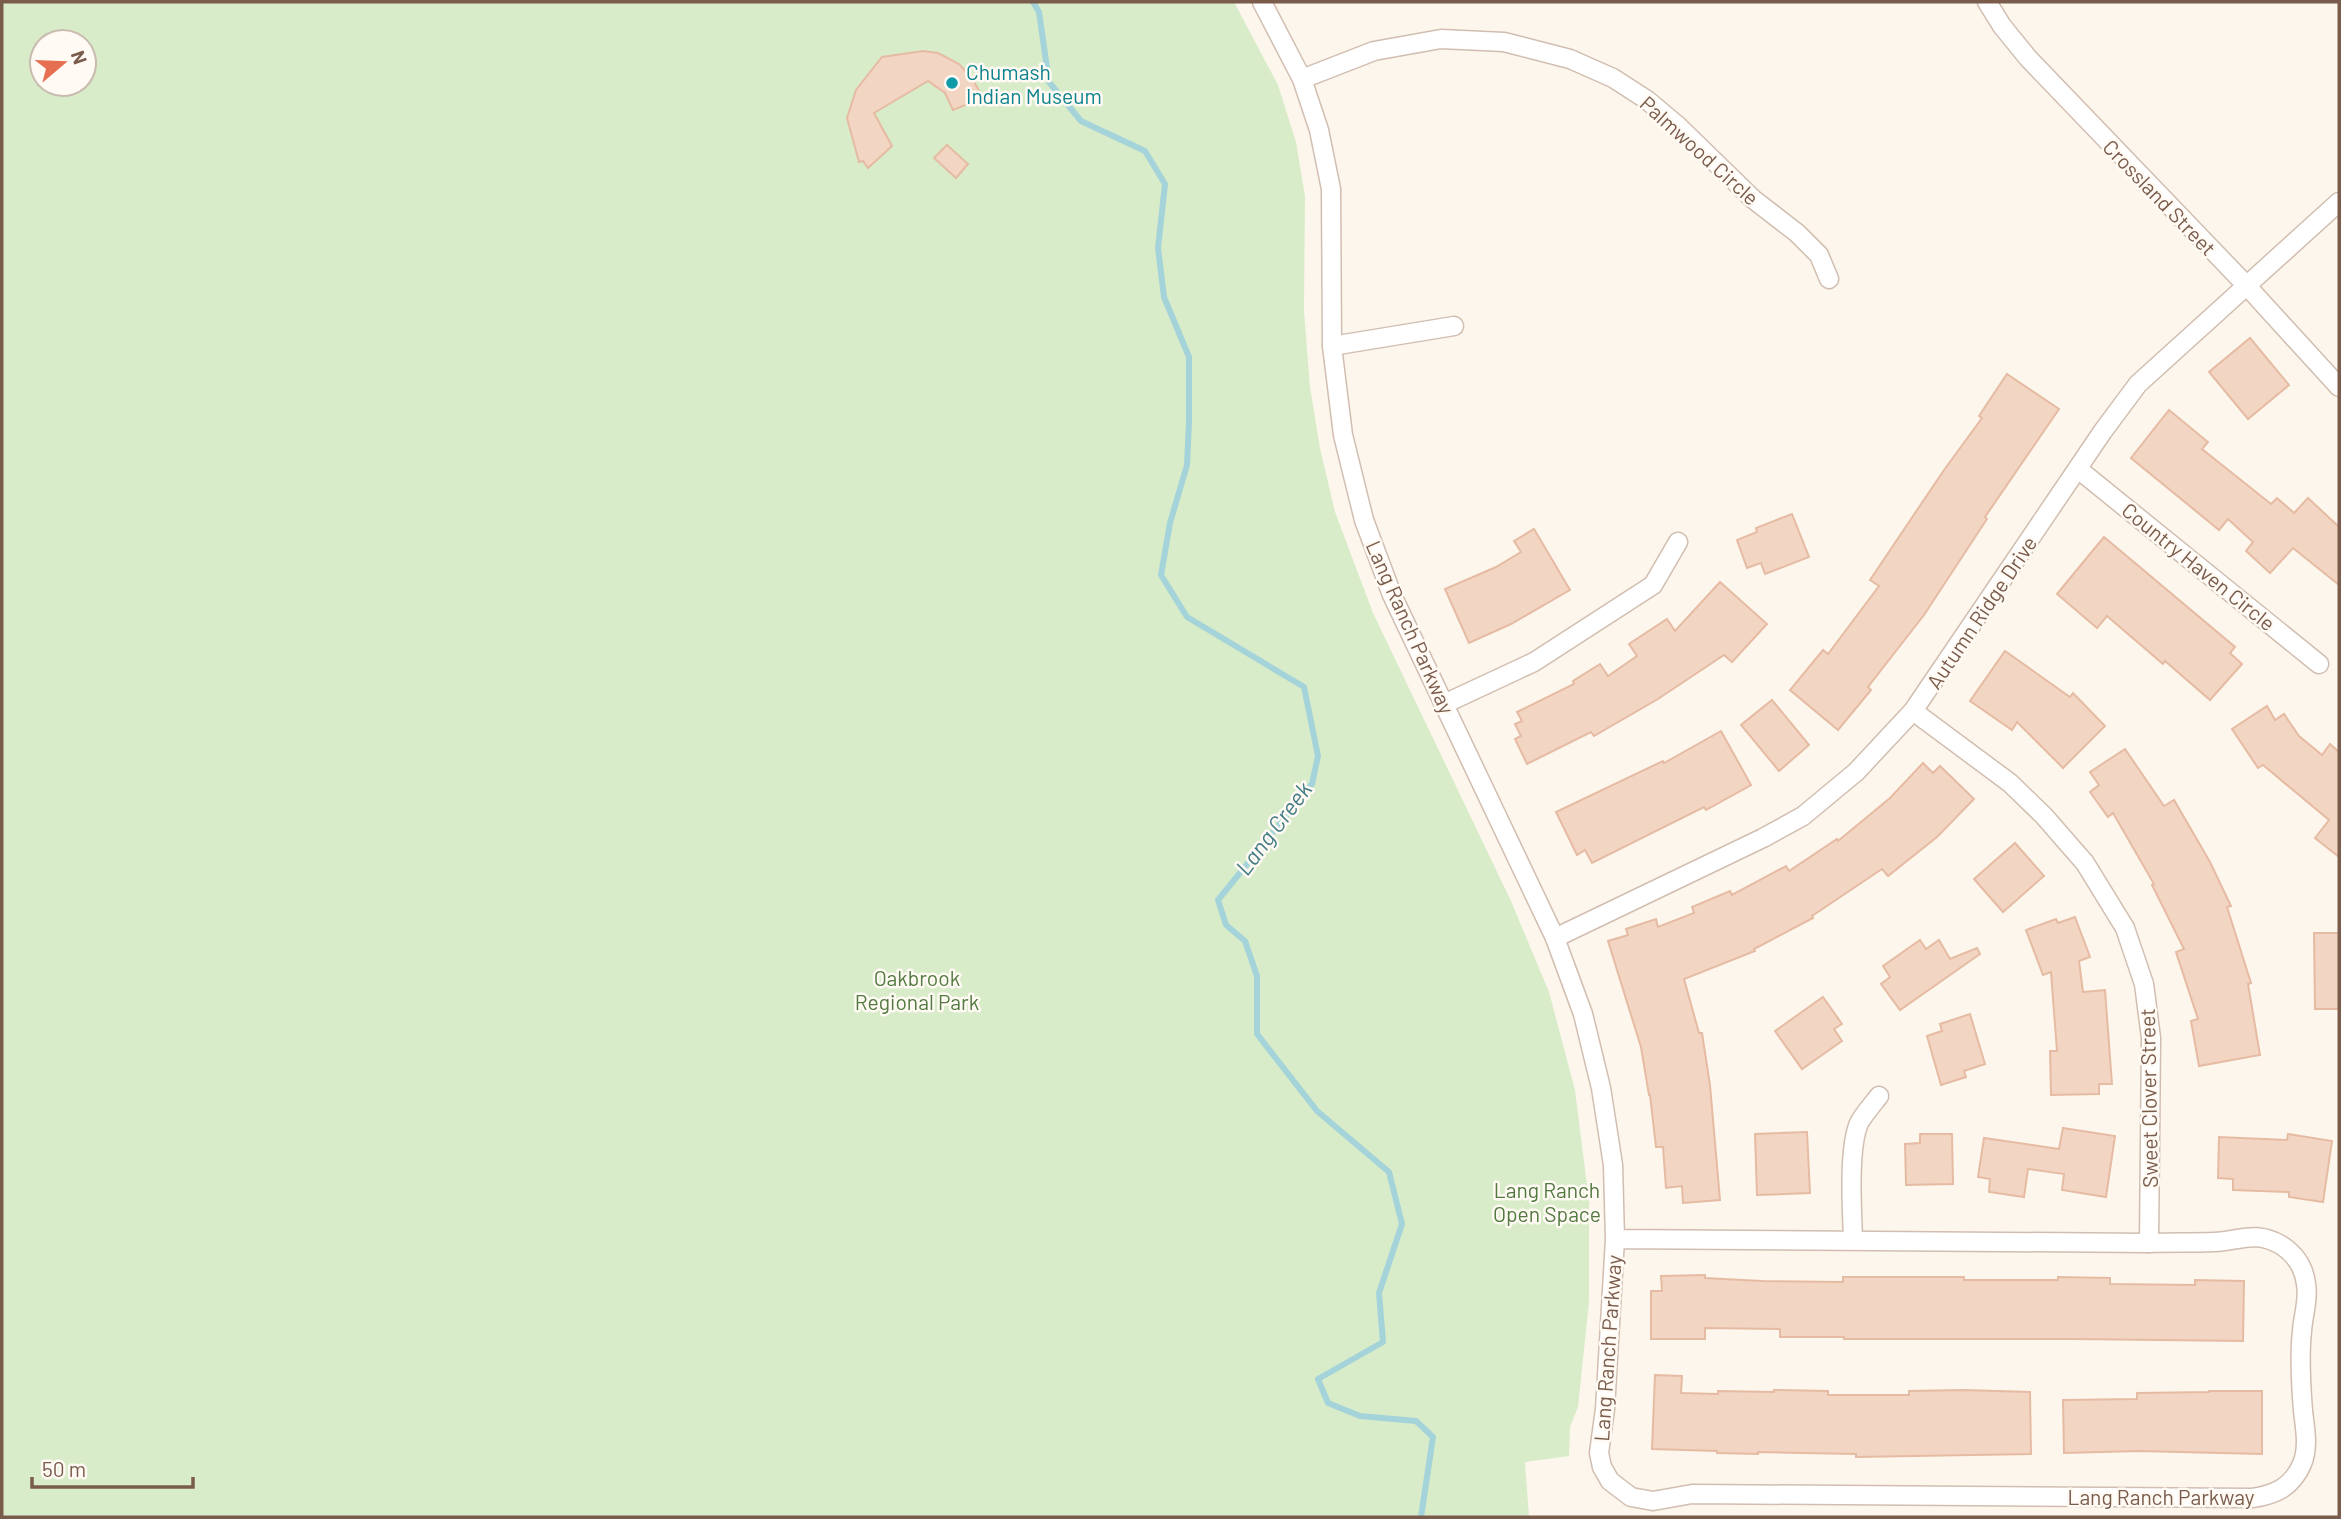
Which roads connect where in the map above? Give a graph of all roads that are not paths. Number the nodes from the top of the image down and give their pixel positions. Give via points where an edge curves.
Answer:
1 (1262, 2) edge
2 (1987, 2) edge
3 (1302, 79) junction
4 (2339, 201) edge
5 (1829, 279) dead end
6 (2246, 285) junction
7 (1454, 326) dead end
8 (1332, 346) junction
9 (2339, 387) edge
10 (2078, 469) junction
11 (1678, 542) dead end
12 (2319, 664) dead end
13 (1444, 704) junction
14 (1913, 711) junction
15 (1555, 938) junction
16 (1879, 1096) dead end
17 (1615, 1239) junction
18 (1853, 1239) junction
19 (2150, 1242) junction

1 - 3 street, Lang Ranch Parkway
2 - 6 street, Crossland Street via 2028,58
3 - 5 street, Palmwood Circle via 1374,51 1441,40 1504,42 1570,59 1613,78 1678,126 1819,255
3 - 8 street, Lang Ranch Parkway via 1331,189
4 - 6 street, Autumn Ridge Drive
6 - 9 street, Crossland Street
6 - 10 street, Autumn Ridge Drive via 2138,384
7 - 8 street
8 - 13 street, Lang Ranch Parkway via 1343,435 1364,520 1392,595
10 - 12 street, Country Haven Circle
10 - 14 street, Autumn Ridge Drive
11 - 13 street via 1653,585 1534,662
13 - 15 street, Lang Ranch Parkway
14 - 15 street, Autumn Ridge Drive via 1856,772 1802,816
14 - 19 street, Sweet Clover Street via 2010,783 2044,816 2085,863 2125,928 2144,984 2151,1038
15 - 17 street, Lang Ranch Parkway via 1583,1014 1601,1088 1613,1165
16 - 18 street via 1859,1124 1854,1146
17 - 18 street, Lang Ranch Parkway
17 - 19 street, Lang Ranch Parkway via 1599,1453 1610,1481 1631,1497 1653,1501 1692,1494 2272,1495 2295,1477 2307,1444 2301,1333 2307,1299 2298,1261 2290,1251 2261,1237
18 - 19 street, Lang Ranch Parkway

